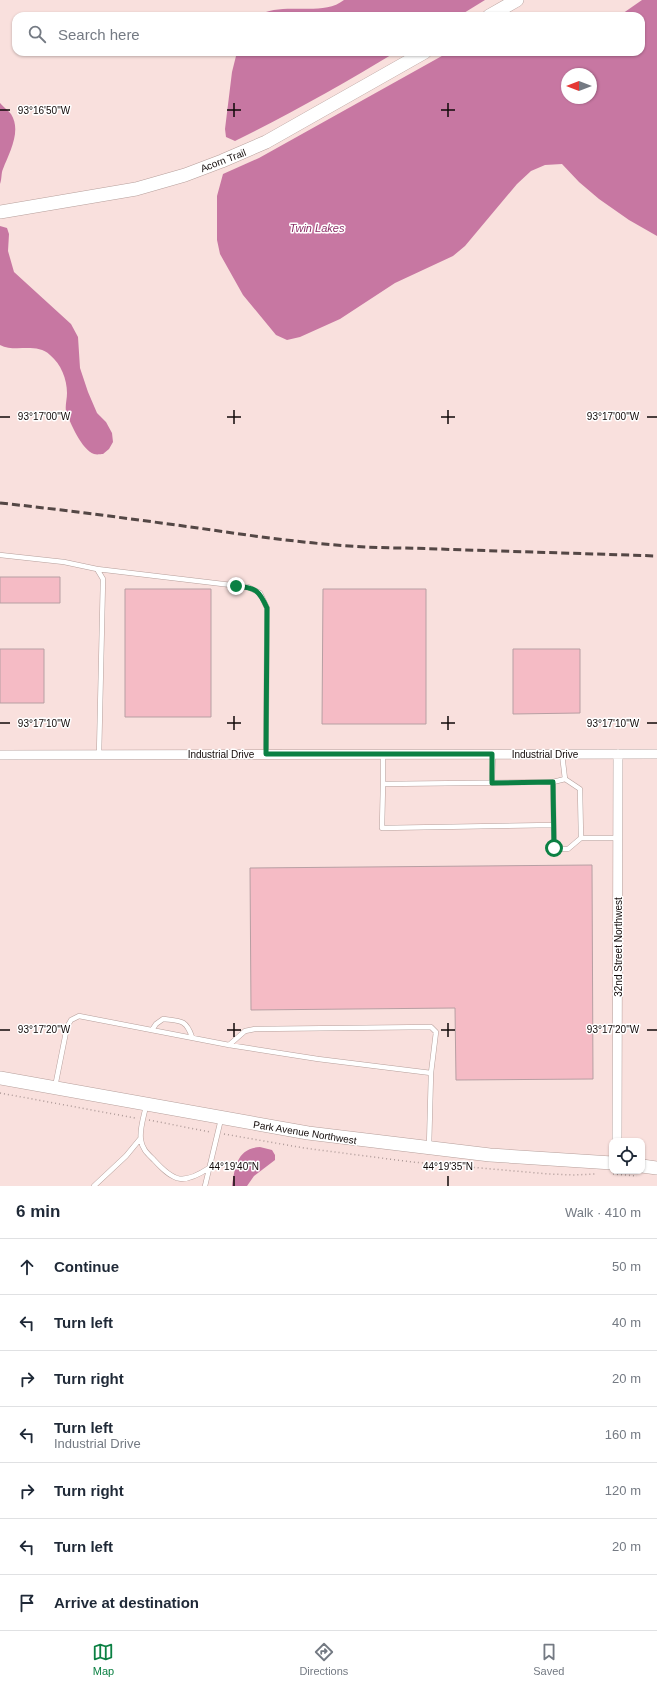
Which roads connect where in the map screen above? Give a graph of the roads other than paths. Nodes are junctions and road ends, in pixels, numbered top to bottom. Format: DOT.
graph roads {
  1 [pos="517,0"];
  2 [pos="495,12"];
  3 [pos="418,56"];
  4 [pos="0,212"];
  5 [pos="0,555"];
  6 [pos="97,569"];
  7 [pos="266,754"];
  8 [pos="383,754"];
  9 [pos="492,754"];
  10 [pos="562,754"];
  11 [pos="618,754"];
  12 [pos="657,754"];
  13 [pos="0,755"];
  14 [pos="99,755"];
  15 [pos="565,779"];
  16 [pos="553,782"];
  17 [pos="492,783"];
  18 [pos="383,784"];
  19 [pos="553,825"];
  20 [pos="581,838"];
  21 [pos="618,838"];
  22 [pos="152,1030"];
  23 [pos="192,1037"];
  24 [pos="229,1045"];
  25 [pos="431,1073"];
  26 [pos="0,1078"];
  27 [pos="55,1088"];
  28 [pos="147,1105"];
  29 [pos="221,1119"];
  30 [pos="617,1138"];
  31 [pos="140,1139"];
  32 [pos="429,1149"];
  33 [pos="209,1168"];
  34 [pos="609,1168"];
  35 [pos="657,1168"];
  36 [pos="645,1171"];
  37 [pos="94,1186"];
  38 [pos="205,1186"];
  1 -- 2 [label="street"];
  3 -- 4 [label="street, Acorn Trail"];
  5 -- 6 [label="lane"];
  6 -- 7 [label="lane"];
  6 -- 14 [label="lane"];
  7 -- 8 [label="street, Industrial Drive"];
  7 -- 14 [label="street, Industrial Drive"];
  8 -- 9 [label="street, Industrial Drive"];
  8 -- 18 [label="lane"];
  9 -- 10 [label="street, Industrial Drive"];
  9 -- 17 [label="lane"];
  10 -- 11 [label="street, Industrial Drive"];
  10 -- 15 [label="lane"];
  11 -- 12 [label="street, Industrial Drive"];
  11 -- 21 [label="street, 32nd Street Northwest"];
  13 -- 14 [label="street, Industrial Drive"];
  15 -- 16 [label="lane"];
  15 -- 20 [label="lane"];
  16 -- 17 [label="lane"];
  16 -- 19 [label="lane"];
  17 -- 18 [label="lane"];
  18 -- 19 [label="lane"];
  19 -- 20 [label="lane"];
  20 -- 21 [label="lane"];
  21 -- 30 [label="street, 32nd Street Northwest"];
  22 -- 23 [label="lane"];
  22 -- 23 [label="lane"];
  22 -- 27 [label="lane"];
  23 -- 24 [label="lane"];
  24 -- 25 [label="lane"];
  24 -- 25 [label="lane"];
  25 -- 32 [label="lane"];
  26 -- 27 [label="street, Park Avenue Northwest"];
  27 -- 28 [label="street, Park Avenue Northwest"];
  28 -- 29 [label="street, Park Avenue Northwest"];
  28 -- 31 [label="lane"];
  29 -- 32 [label="street, Park Avenue Northwest"];
  29 -- 33 [label="lane"];
  31 -- 33 [label="lane"];
  31 -- 37 [label="lane"];
  32 -- 34 [label="street, Park Avenue Northwest"];
  33 -- 38 [label="lane"];
  35 -- 36 [label="street"];
}
